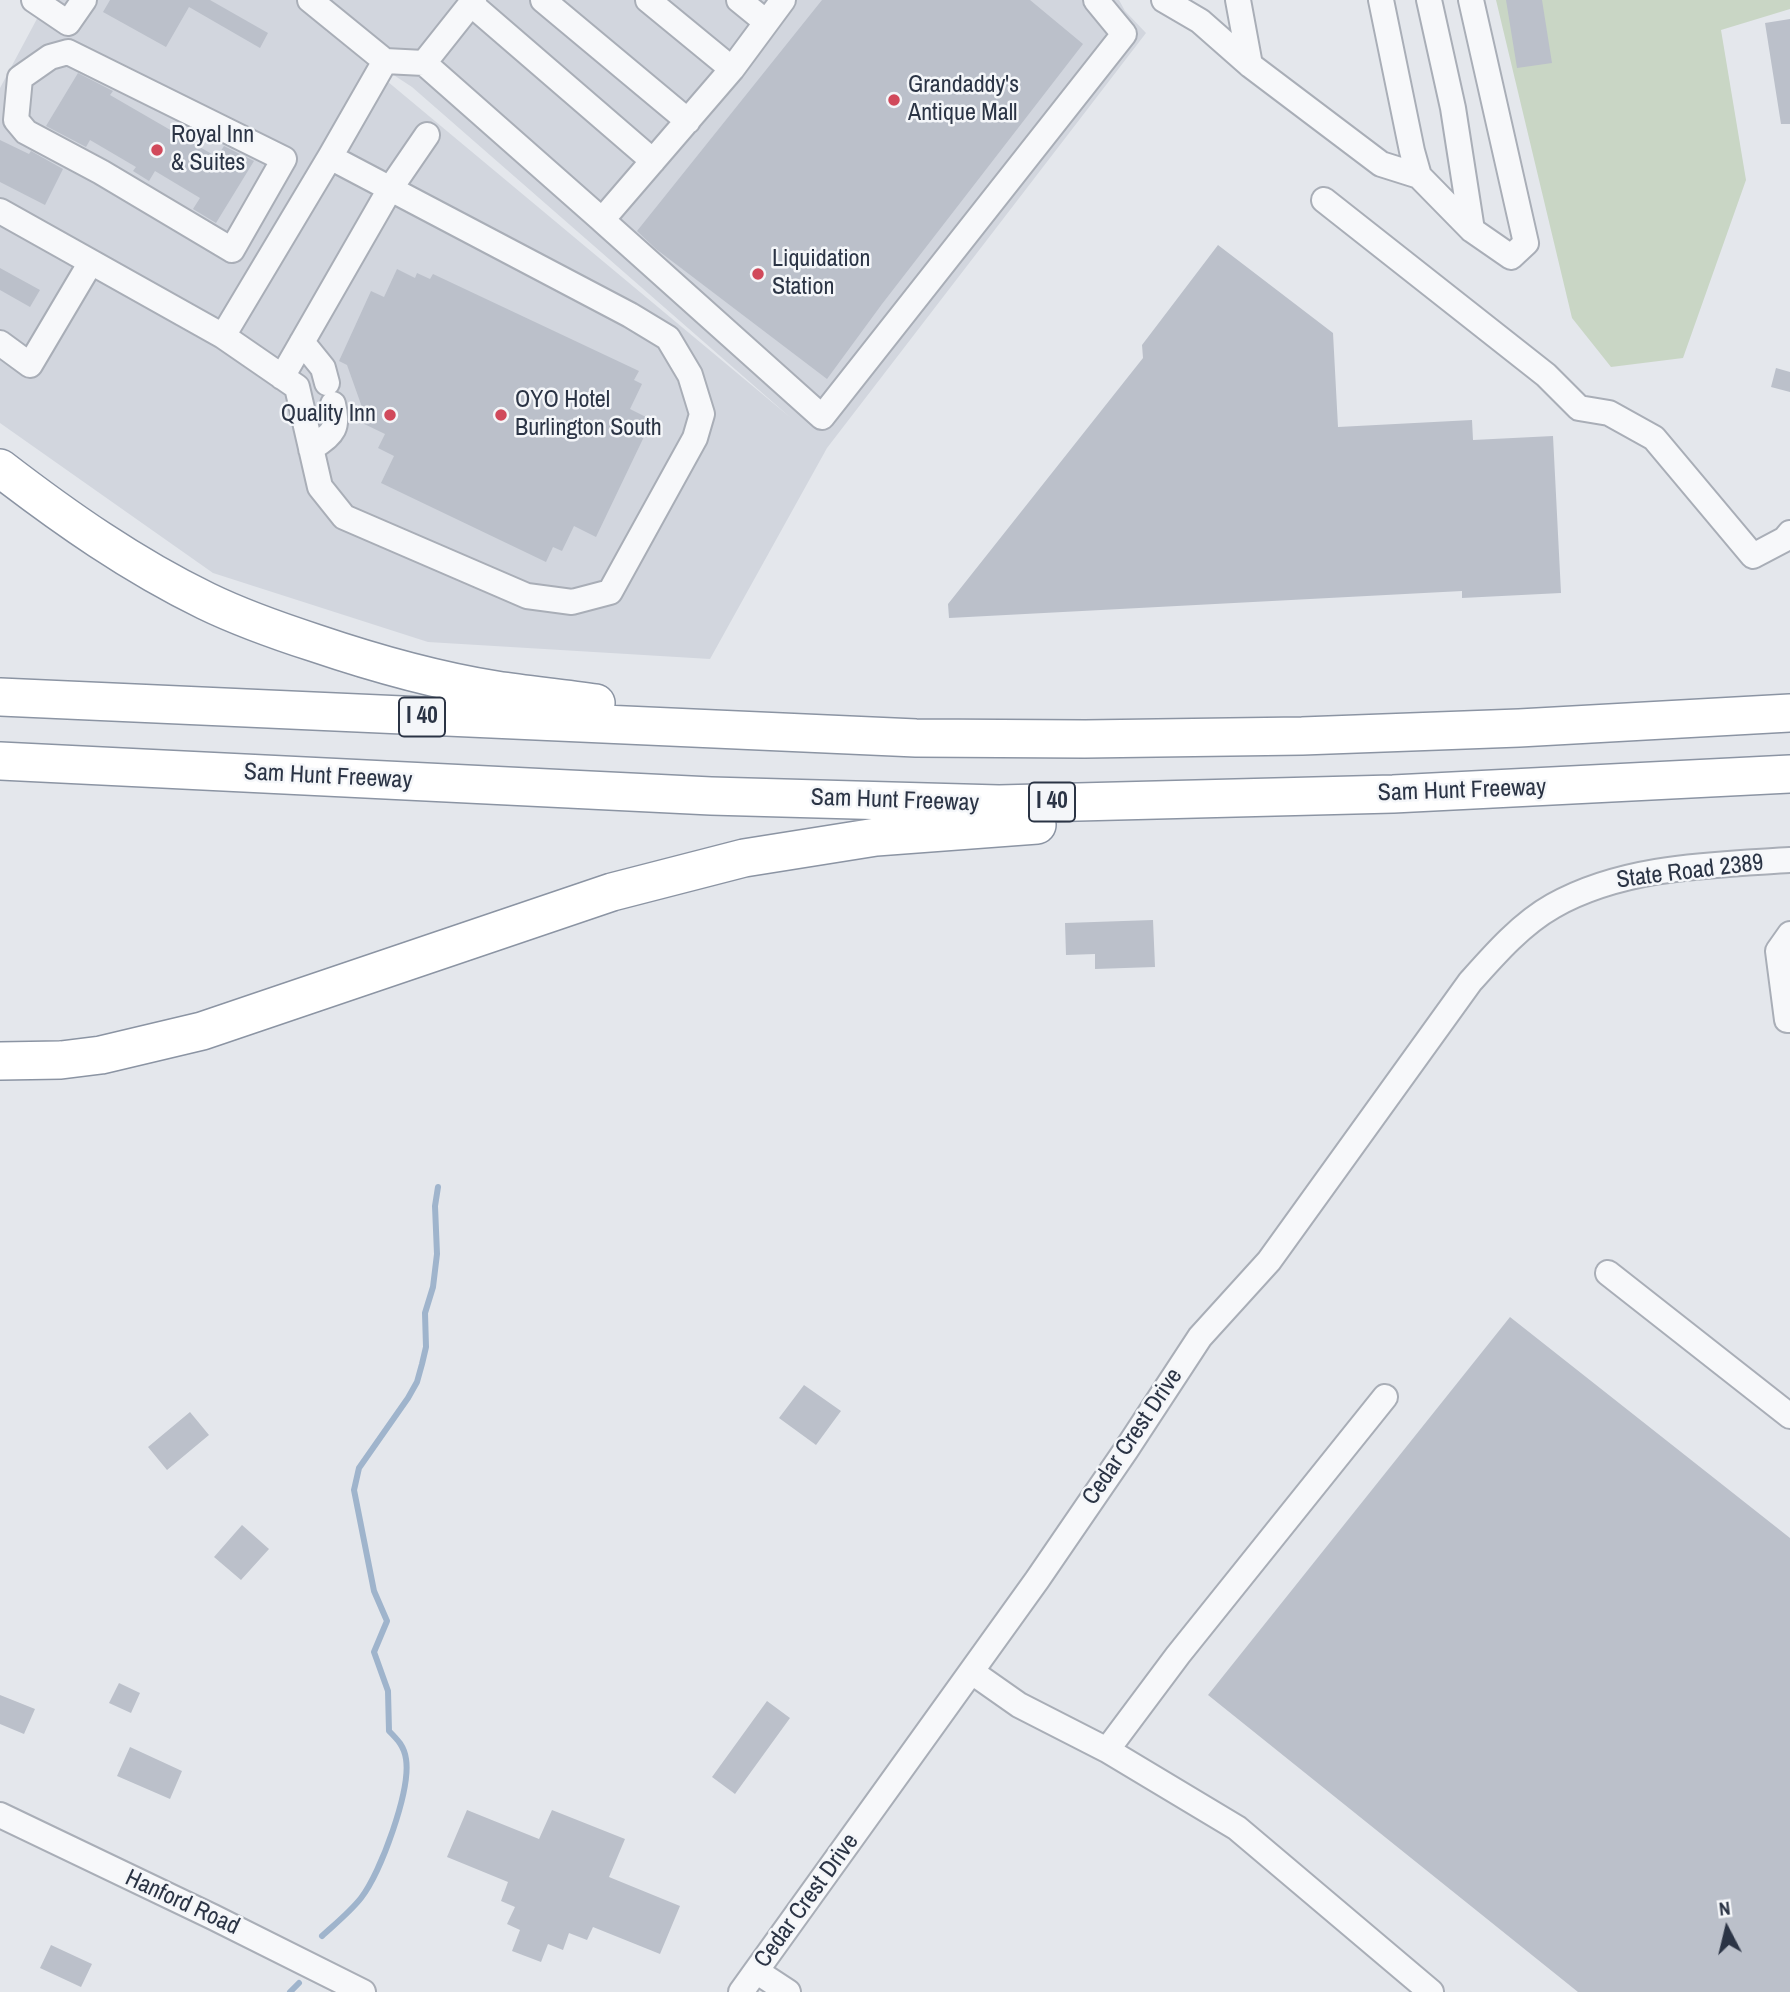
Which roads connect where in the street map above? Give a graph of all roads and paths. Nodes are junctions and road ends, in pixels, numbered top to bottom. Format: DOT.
graph roads {
  1 [pos="34,0"];
  2 [pos="84,0"];
  3 [pos="310,0"];
  4 [pos="543,0"];
  5 [pos="648,0"];
  6 [pos="738,0"];
  7 [pos="783,0"];
  8 [pos="1096,0"];
  9 [pos="1164,0"];
  10 [pos="1238,0"];
  11 [pos="1381,0"];
  12 [pos="1429,0"];
  13 [pos="1471,0"];
  14 [pos="473,2"];
  15 [pos="1198,10"];
  16 [pos="766,22"];
  17 [pos="385,61"];
  18 [pos="425,63"];
  19 [pos="1250,65"];
  20 [pos="732,69"];
  21 [pos="10,73"];
  22 [pos="688,121"];
  23 [pos="427,135"];
  24 [pos="330,157"];
  25 [pos="653,161"];
  26 [pos="1419,176"];
  27 [pos="390,189"];
  28 [pos="1324,200"];
  29 [pos="0,211"];
  30 [pos="602,220"];
  31 [pos="1472,230"];
  32 [pos="91,262"];
  33 [pos="223,336"];
  34 [pos="302,342"];
  35 [pos="0,343"];
  36 [pos="282,377"];
  37 [pos="311,449"];
  38 [pos="0,468"];
  39 [pos="1790,533"];
  40 [pos="0,697"];
  41 [pos="1790,713"];
  42 [pos="844,734"];
  43 [pos="0,761"];
  44 [pos="1790,774"];
  45 [pos="1393,794"];
  46 [pos="1790,860"];
  47 [pos="1552,906"];
  48 [pos="1790,934"];
  49 [pos="1790,1020"];
  50 [pos="0,1061"];
  51 [pos="1608,1273"];
  52 [pos="1385,1397"];
  53 [pos="1786,1406"];
  54 [pos="972,1672"];
  55 [pos="1107,1750"];
  56 [pos="0,1815"];
  57 [pos="756,1971"];
  58 [pos="363,1992"];
  59 [pos="741,1992"];
  60 [pos="788,1992"];
  61 [pos="1431,1992"];
  1 -- 2 [label="street"];
  3 -- 17 [label="street"];
  4 -- 22 [label="street"];
  5 -- 20 [label="street"];
  6 -- 16 [label="street"];
  7 -- 16 [label="street"];
  8 -- 30 [label="street"];
  9 -- 15 [label="street"];
  10 -- 19 [label="street"];
  11 -- 26 [label="street"];
  12 -- 31 [label="street"];
  13 -- 31 [label="street"];
  14 -- 18 [label="street"];
  14 -- 25 [label="street"];
  15 -- 19 [label="street"];
  16 -- 20 [label="street"];
  17 -- 18 [label="street"];
  17 -- 24 [label="street"];
  18 -- 30 [label="street"];
  19 -- 26 [label="street"];
  20 -- 22 [label="street"];
  21 -- 21 [label="street"];
  22 -- 25 [label="street"];
  23 -- 27 [label="street"];
  24 -- 27 [label="street"];
  24 -- 33 [label="street"];
  25 -- 30 [label="street"];
  26 -- 31 [label="street"];
  27 -- 34 [label="street"];
  27 -- 37 [label="street"];
  28 -- 39 [label="street"];
  29 -- 32 [label="street"];
  32 -- 33 [label="street"];
  32 -- 35 [label="street"];
  33 -- 36 [label="street"];
  34 -- 36 [label="street"];
  34 -- 37 [label="street"];
  36 -- 37 [label="street"];
  38 -- 42 [label="highway"];
  40 -- 42 [label="highway, I 40"];
  41 -- 42 [label="highway, I 40"];
  43 -- 45 [label="highway, Sam Hunt Freeway / I 40"];
  44 -- 45 [label="highway, Sam Hunt Freeway / I 40"];
  45 -- 50 [label="highway"];
  46 -- 47 [label="street, State Road 2389"];
  47 -- 54 [label="street, Cedar Crest Drive"];
  48 -- 49 [label="street"];
  51 -- 53 [label="street"];
  52 -- 55 [label="street"];
  54 -- 55 [label="street"];
  54 -- 57 [label="street, Cedar Crest Drive"];
  55 -- 61 [label="street"];
  56 -- 58 [label="street, Hanford Road"];
  57 -- 59 [label="street, Cedar Crest Drive"];
  57 -- 60 [label="street"];
}
